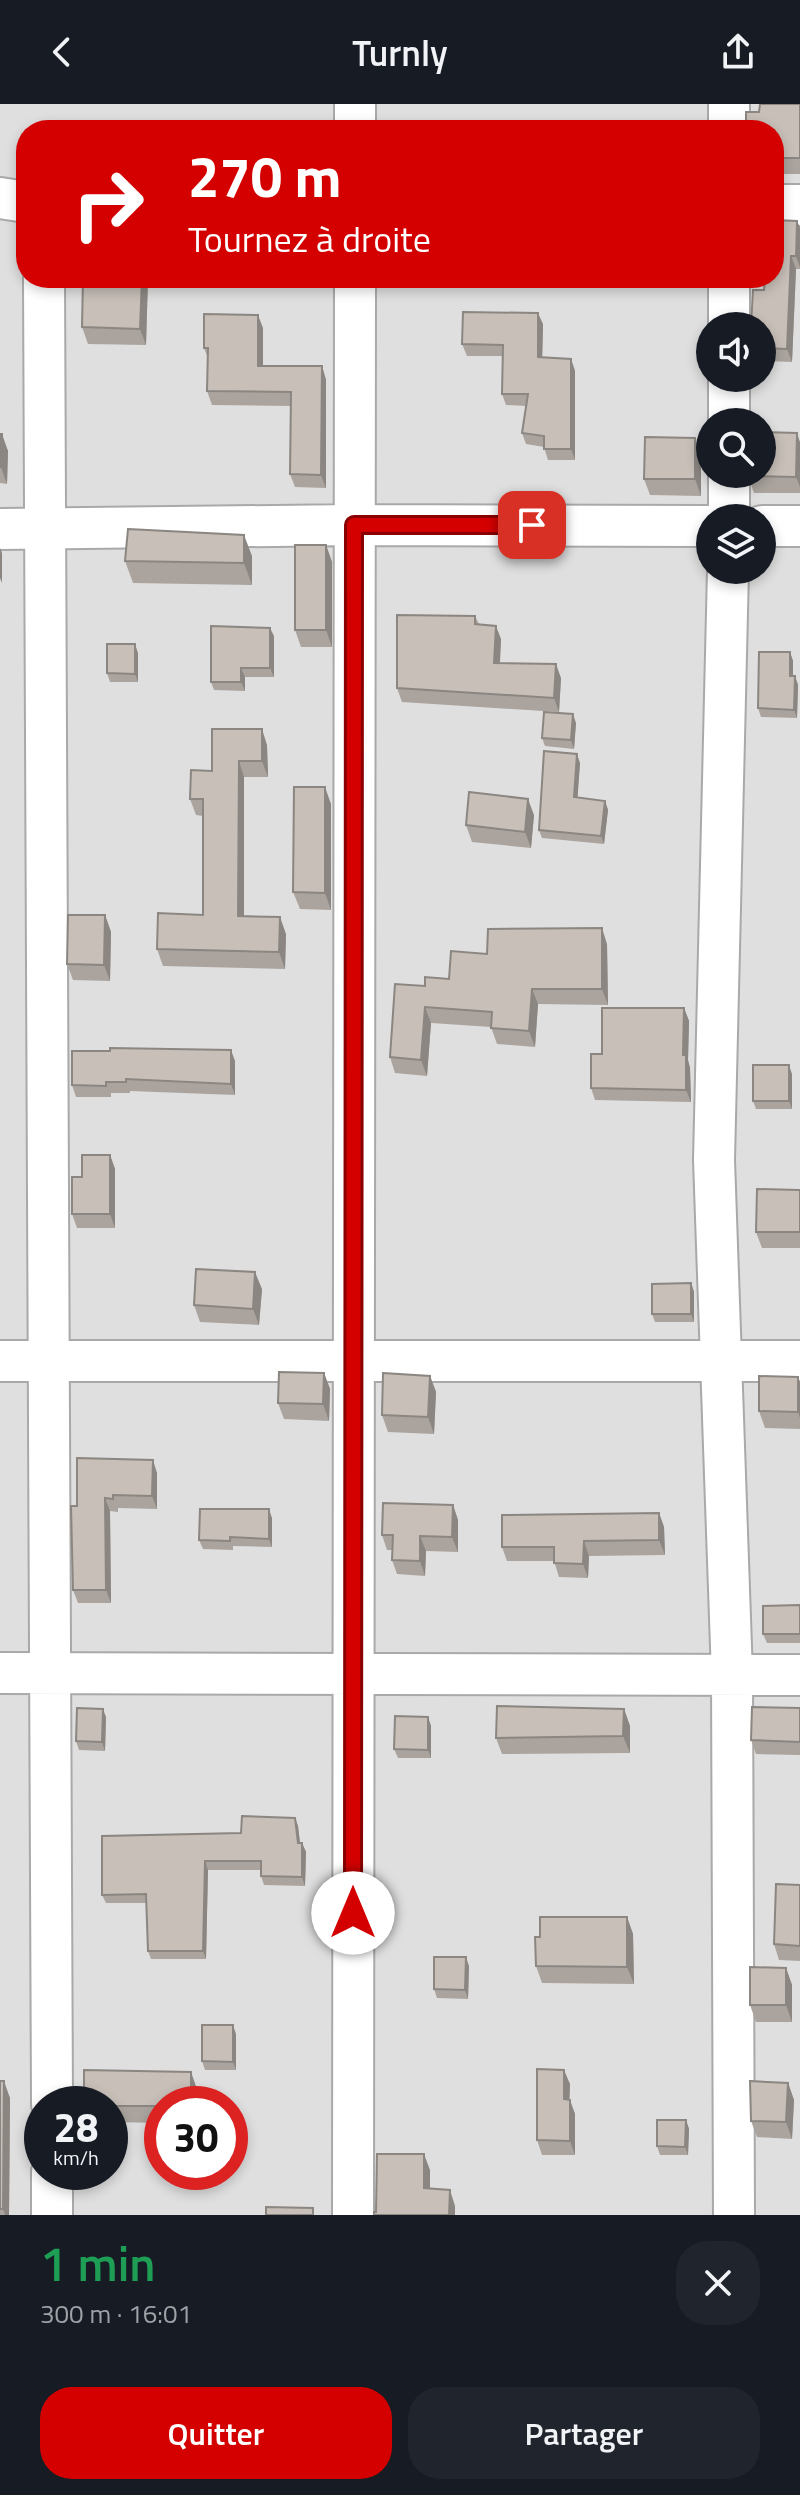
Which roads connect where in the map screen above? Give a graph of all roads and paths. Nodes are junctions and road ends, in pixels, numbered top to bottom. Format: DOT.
graph roads {
  1 [pos="44,288"];
  2 [pos="355,288"];
  3 [pos="729,288"];
  4 [pos="729,312"];
  5 [pos="354,525"];
  6 [pos="696,526"];
  7 [pos="776,526"];
  8 [pos="800,526"];
  9 [pos="45,528"];
  10 [pos="0,529"];
  11 [pos="728,584"];
  12 [pos="49,1360"];
  13 [pos="354,1360"];
  14 [pos="0,1361"];
  15 [pos="720,1361"];
  16 [pos="800,1361"];
  17 [pos="50,1672"];
  18 [pos="354,1672"];
  19 [pos="0,1673"];
  20 [pos="732,1675"];
  21 [pos="800,1675"];
  22 [pos="52,2086"];
  23 [pos="52,2190"];
  24 [pos="52,2215"];
  25 [pos="353,2215"];
  26 [pos="734,2215"];
  1 -- 9 [label="street"];
  2 -- 5 [label="street"];
  3 -- 4 [label="street"];
  5 -- 6 [label="street"];
  5 -- 9 [label="street"];
  5 -- 13 [label="street"];
  7 -- 8 [label="street"];
  9 -- 10 [label="street"];
  9 -- 12 [label="street"];
  11 -- 15 [label="street"];
  12 -- 13 [label="street"];
  12 -- 14 [label="street"];
  12 -- 17 [label="street"];
  13 -- 15 [label="street"];
  13 -- 18 [label="street"];
  15 -- 16 [label="street"];
  15 -- 20 [label="street"];
  17 -- 18 [label="street"];
  17 -- 19 [label="street"];
  17 -- 22 [label="street"];
  18 -- 20 [label="street"];
  18 -- 25 [label="street"];
  20 -- 21 [label="street"];
  20 -- 26 [label="street"];
  23 -- 24 [label="street"];
}
